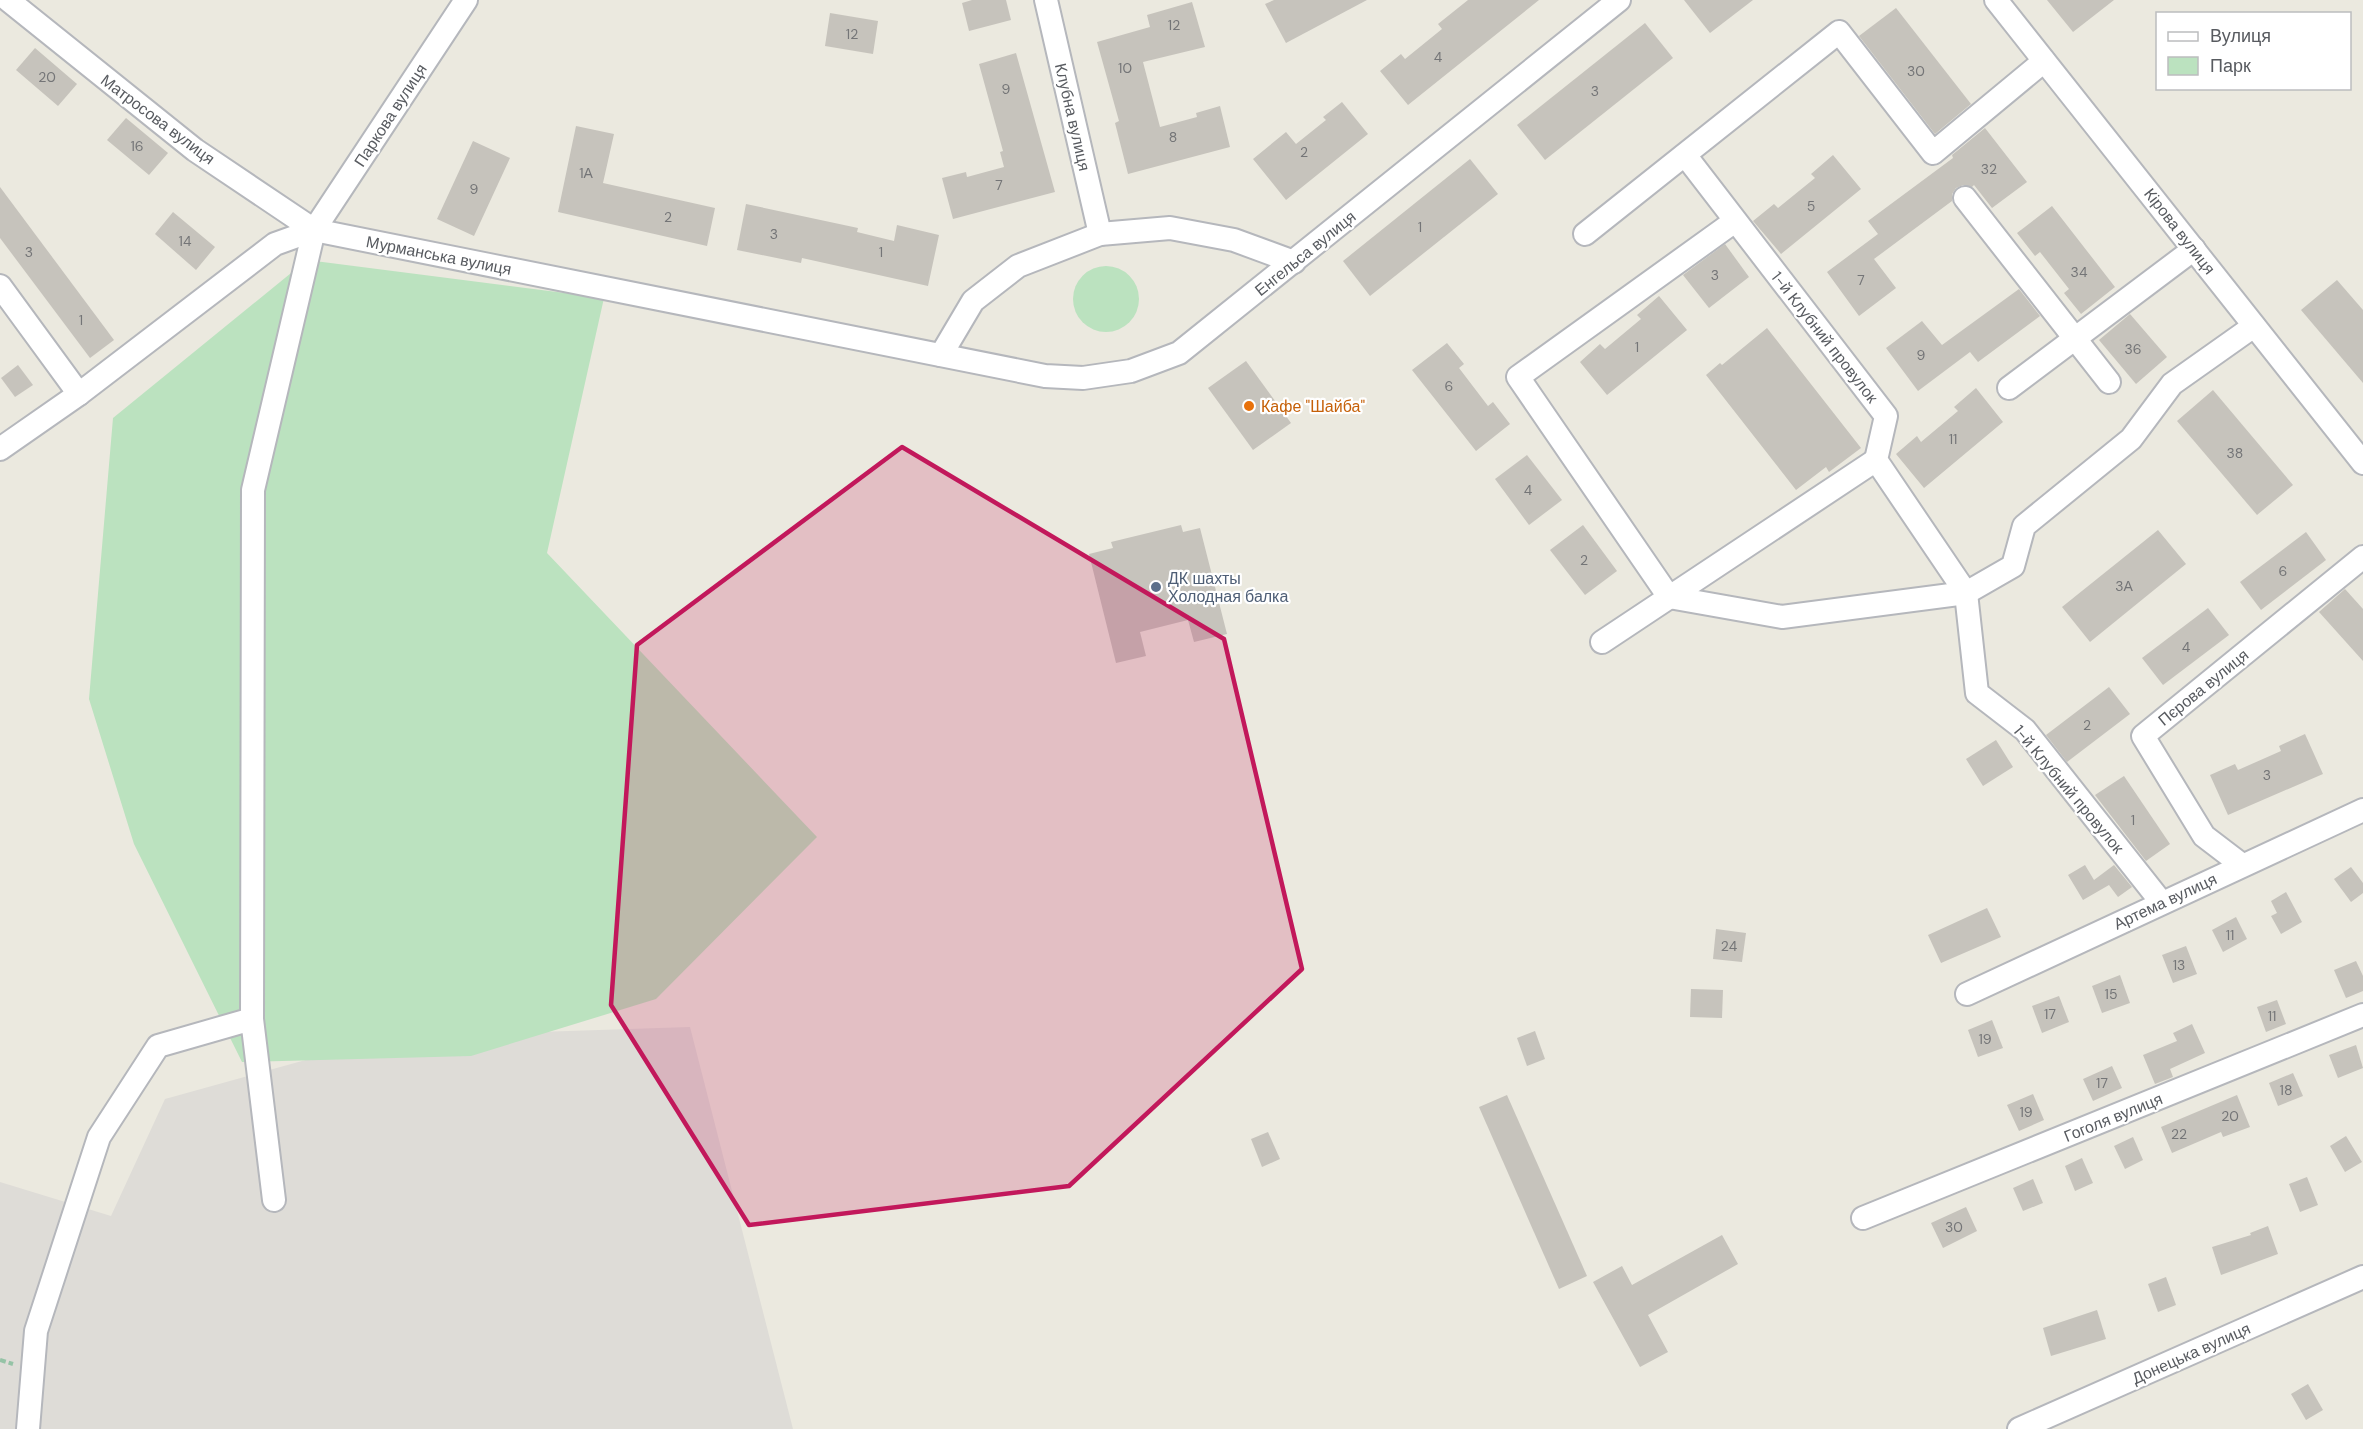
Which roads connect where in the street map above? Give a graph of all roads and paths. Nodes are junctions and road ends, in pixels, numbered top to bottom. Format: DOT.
graph roads {
  1 [pos="8,0"];
  2 [pos="466,0"];
  3 [pos="1046,0"];
  4 [pos="1619,0"];
  5 [pos="1996,0"];
  6 [pos="2044,61"];
  7 [pos="1685,155"];
  8 [pos="1965,198"];
  9 [pos="1735,221"];
  10 [pos="314,230"];
  11 [pos="1100,234"];
  12 [pos="1585,234"];
  13 [pos="2194,249"];
  14 [pos="1294,262"];
  15 [pos="0,286"];
  16 [pos="2254,326"];
  17 [pos="2075,338"];
  18 [pos="941,355"];
  19 [pos="2109,382"];
  20 [pos="2009,388"];
  21 [pos="79,394"];
  22 [pos="0,449"];
  23 [pos="1876,460"];
  24 [pos="2363,463"];
  25 [pos="2363,557"];
  26 [pos="1966,593"];
  27 [pos="1669,597"];
  28 [pos="1602,642"];
  29 [pos="2363,810"];
  30 [pos="2242,865"];
  31 [pos="2162,903"];
  32 [pos="1967,994"];
  33 [pos="2363,1015"];
  34 [pos="252,1019"];
  35 [pos="274,1200"];
  36 [pos="1863,1218"];
  37 [pos="2363,1277"];
  38 [pos="0,1360"];
  39 [pos="13,1364"];
  40 [pos="28,1429"];
  41 [pos="2019,1429"];
  1 -- 10 [label="street, Матросова вулиця"];
  2 -- 10 [label="street, Паркова вулиця"];
  3 -- 11 [label="street, Клубна вулиця"];
  4 -- 14 [label="street, Енгельса вулиця"];
  5 -- 6 [label="street, Кірова вулиця"];
  6 -- 7 [label="street"];
  6 -- 13 [label="street, Кірова вулиця"];
  7 -- 9 [label="street"];
  7 -- 12 [label="street"];
  8 -- 17 [label="street"];
  9 -- 23 [label="street, 1-й Клубний провулок"];
  9 -- 27 [label="street"];
  10 -- 18 [label="street, Мурманська вулиця"];
  10 -- 21 [label="street"];
  10 -- 34 [label="street"];
  11 -- 14 [label="street"];
  11 -- 18 [label="street"];
  13 -- 16 [label="street, Кірова вулиця"];
  13 -- 17 [label="street"];
  14 -- 18 [label="street, Енгельса вулиця"];
  15 -- 21 [label="street"];
  16 -- 24 [label="street, Кірова вулиця"];
  16 -- 26 [label="street"];
  17 -- 19 [label="street"];
  17 -- 20 [label="street"];
  21 -- 22 [label="street"];
  23 -- 26 [label="street, 1-й Клубний провулок"];
  23 -- 27 [label="street"];
  25 -- 30 [label="street, Пєрова вулиця"];
  26 -- 27 [label="street"];
  26 -- 31 [label="street, 1-й Клубний провулок"];
  27 -- 28 [label="street"];
  29 -- 30 [label="street, Артема вулиця"];
  30 -- 31 [label="street, Артема вулиця"];
  31 -- 32 [label="street, Артема вулиця"];
  33 -- 36 [label="street, Гоголя вулиця"];
  34 -- 35 [label="street"];
  34 -- 40 [label="street"];
  37 -- 41 [label="street, Донецька вулиця"];
  38 -- 39 [label="path"];
}
